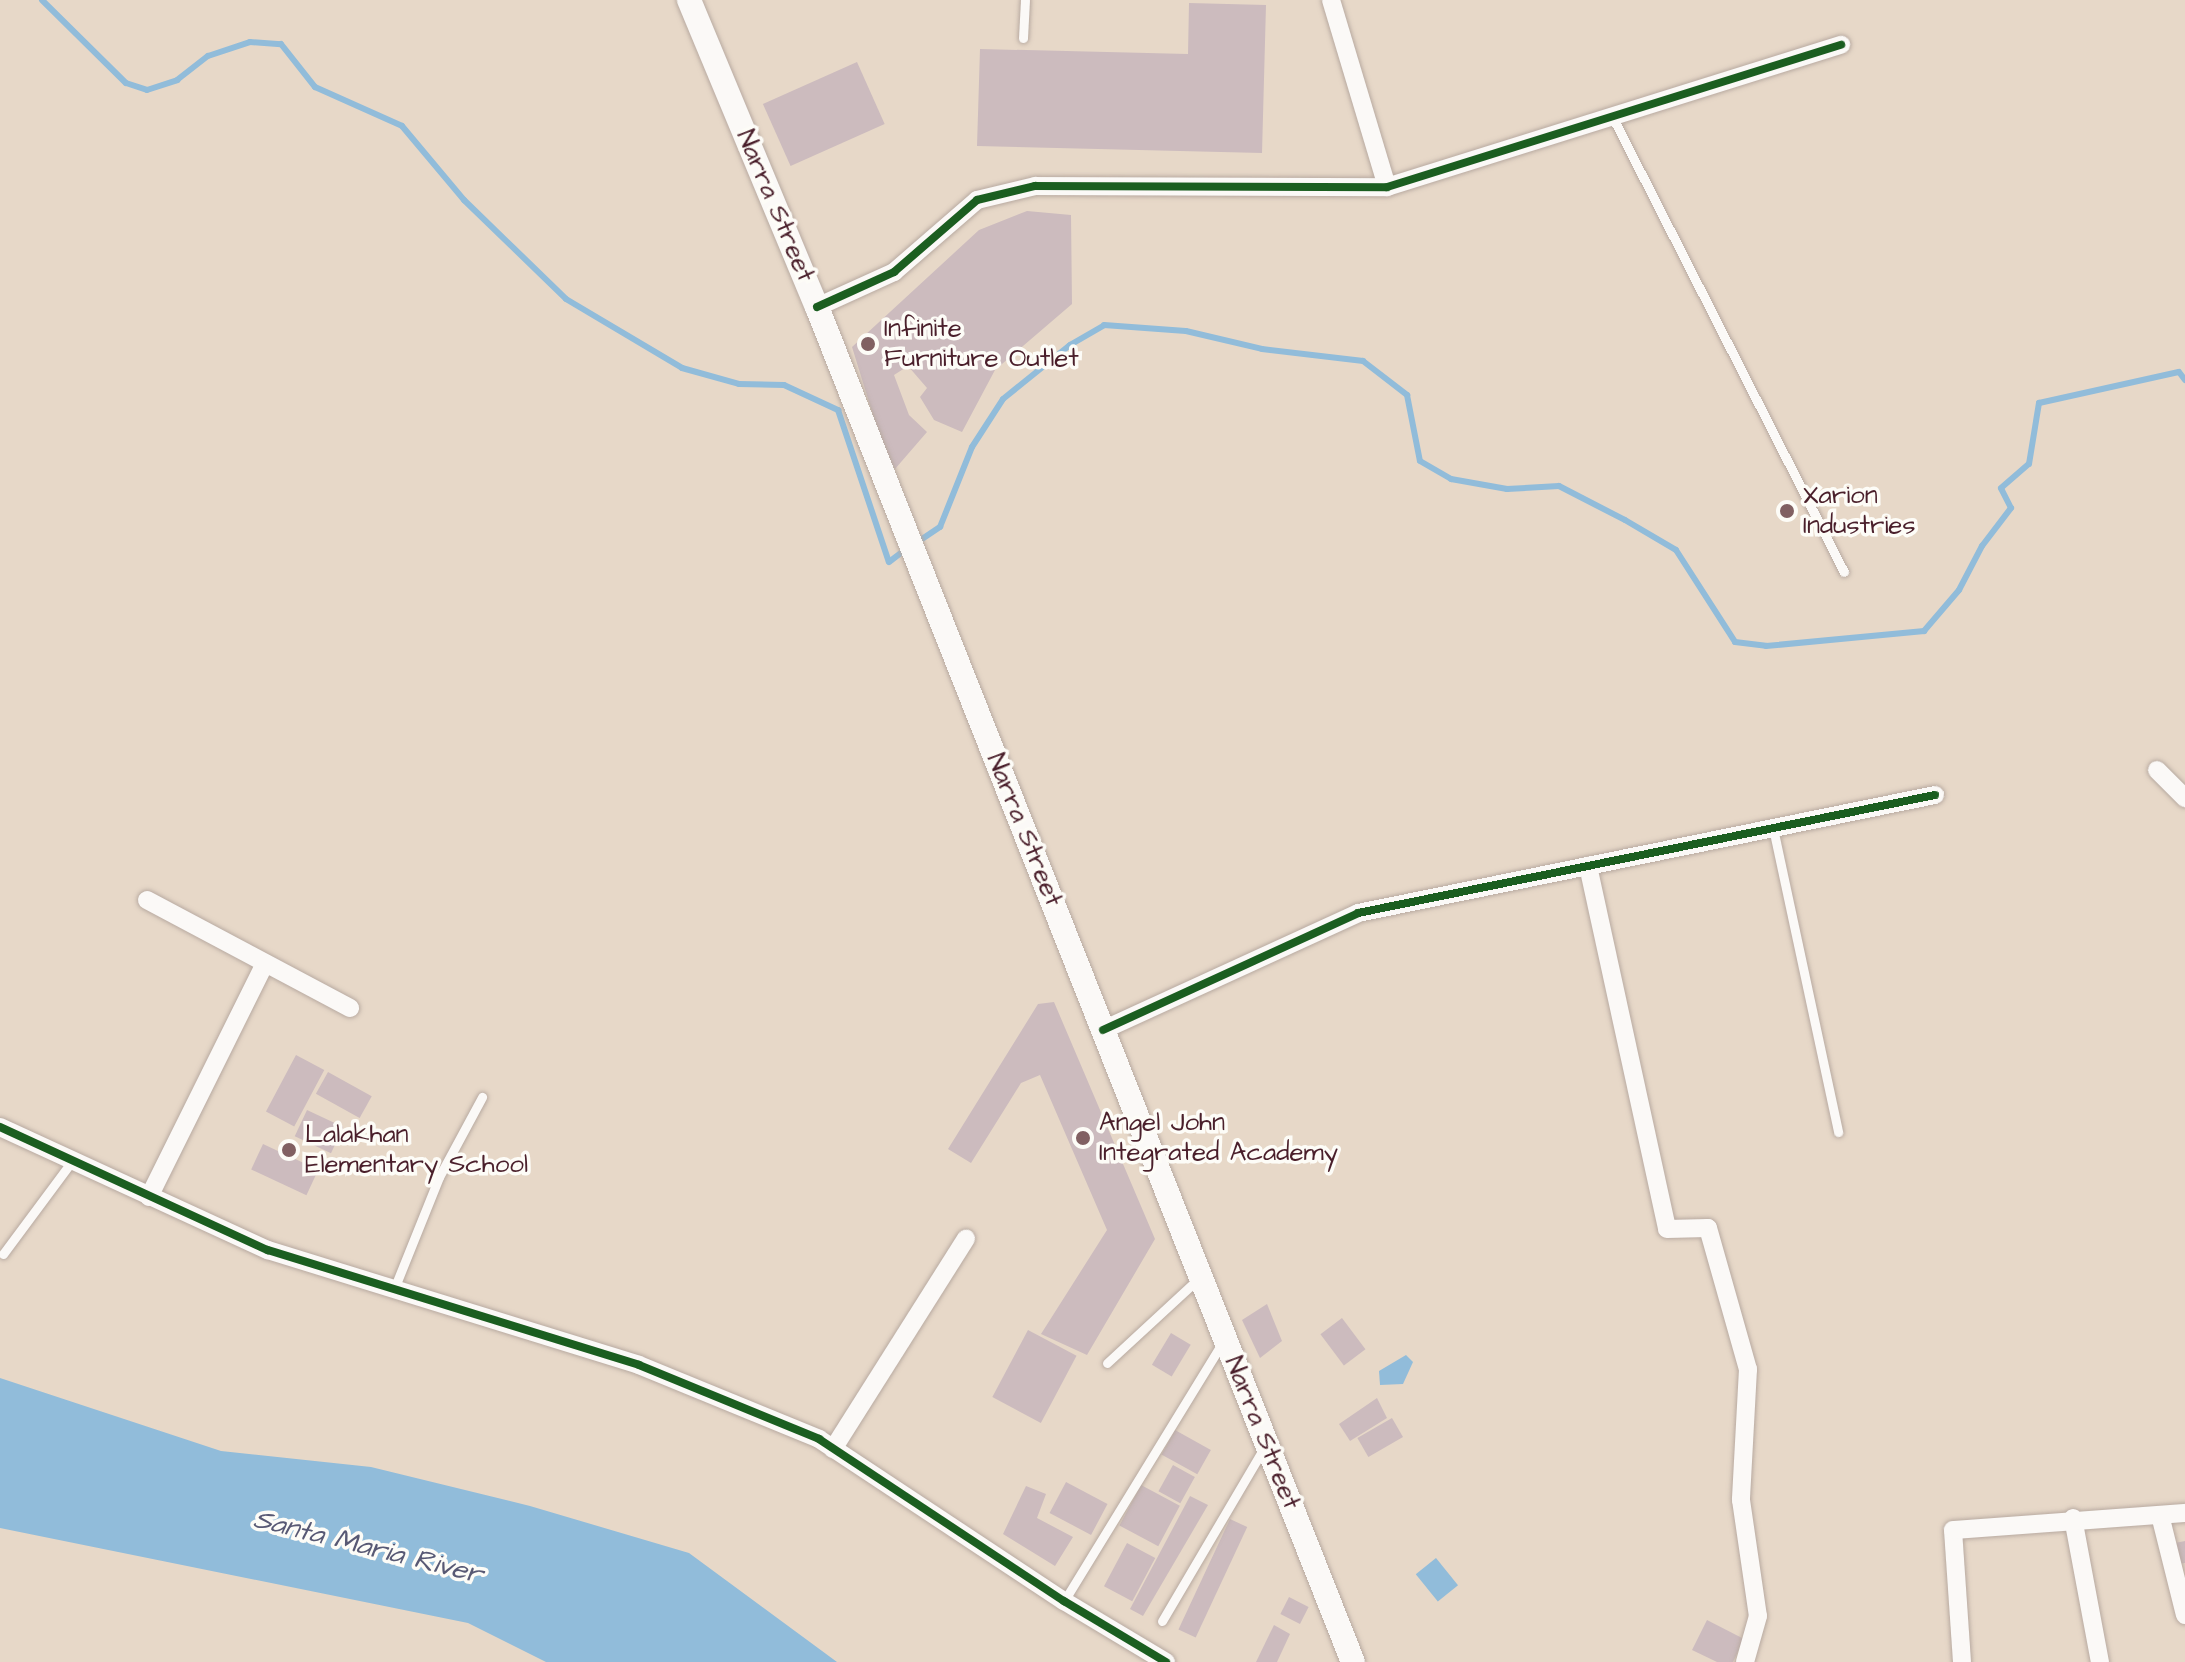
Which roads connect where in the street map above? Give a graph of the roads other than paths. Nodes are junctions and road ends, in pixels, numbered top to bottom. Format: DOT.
graph roads {
  1 [pos="689,0"];
  2 [pos="1025,0"];
  3 [pos="1331,0"];
  4 [pos="1023,38"];
  5 [pos="1841,45"];
  6 [pos="1614,120"];
  7 [pos="1387,187"];
  8 [pos="817,307"];
  9 [pos="1844,572"];
  10 [pos="2157,770"];
  11 [pos="1935,795"];
  12 [pos="2185,798"];
  13 [pos="1773,828"];
  14 [pos="1588,866"];
  15 [pos="147,900"];
  16 [pos="265,963"];
  17 [pos="350,1008"];
  18 [pos="1103,1030"];
  19 [pos="482,1097"];
  20 [pos="0,1127"];
  21 [pos="1838,1132"];
  22 [pos="72,1161"];
  23 [pos="149,1197"];
  24 [pos="966,1239"];
  25 [pos="3,1254"];
  26 [pos="1200,1276"];
  27 [pos="394,1289"];
  28 [pos="1225,1339"];
  29 [pos="1107,1363"];
  30 [pos="1266,1444"];
  31 [pos="833,1449"];
  32 [pos="2185,1513"];
  33 [pos="2160,1515"];
  34 [pos="2073,1518"];
  35 [pos="1064,1601"];
  36 [pos="2185,1615"];
  37 [pos="1162,1621"];
  38 [pos="1166,1662"];
  39 [pos="1353,1662"];
  40 [pos="1745,1662"];
  41 [pos="1962,1662"];
  42 [pos="2100,1662"];
  1 -- 8 [label="main road, Narra Street"];
  2 -- 4 [label="lane"];
  3 -- 7 [label="street"];
  5 -- 6 [label="street"];
  6 -- 7 [label="street"];
  6 -- 9 [label="lane"];
  7 -- 8 [label="street"];
  8 -- 18 [label="main road, Narra Street"];
  10 -- 12 [label="street"];
  11 -- 13 [label="street"];
  13 -- 14 [label="street"];
  13 -- 21 [label="lane"];
  14 -- 18 [label="street"];
  14 -- 40 [label="street"];
  15 -- 16 [label="street"];
  16 -- 17 [label="street"];
  16 -- 23 [label="street"];
  18 -- 26 [label="main road, Narra Street"];
  19 -- 27 [label="lane"];
  20 -- 22 [label="street"];
  22 -- 23 [label="street"];
  22 -- 25 [label="lane"];
  23 -- 27 [label="street"];
  24 -- 31 [label="street"];
  26 -- 28 [label="main road, Narra Street"];
  26 -- 29 [label="lane"];
  27 -- 31 [label="street"];
  28 -- 30 [label="main road, Narra Street"];
  28 -- 35 [label="lane"];
  30 -- 37 [label="lane"];
  30 -- 39 [label="main road, Narra Street"];
  31 -- 35 [label="street"];
  32 -- 33 [label="street"];
  33 -- 34 [label="street"];
  33 -- 36 [label="street"];
  34 -- 41 [label="street"];
  34 -- 42 [label="street"];
  35 -- 38 [label="street"];
}
